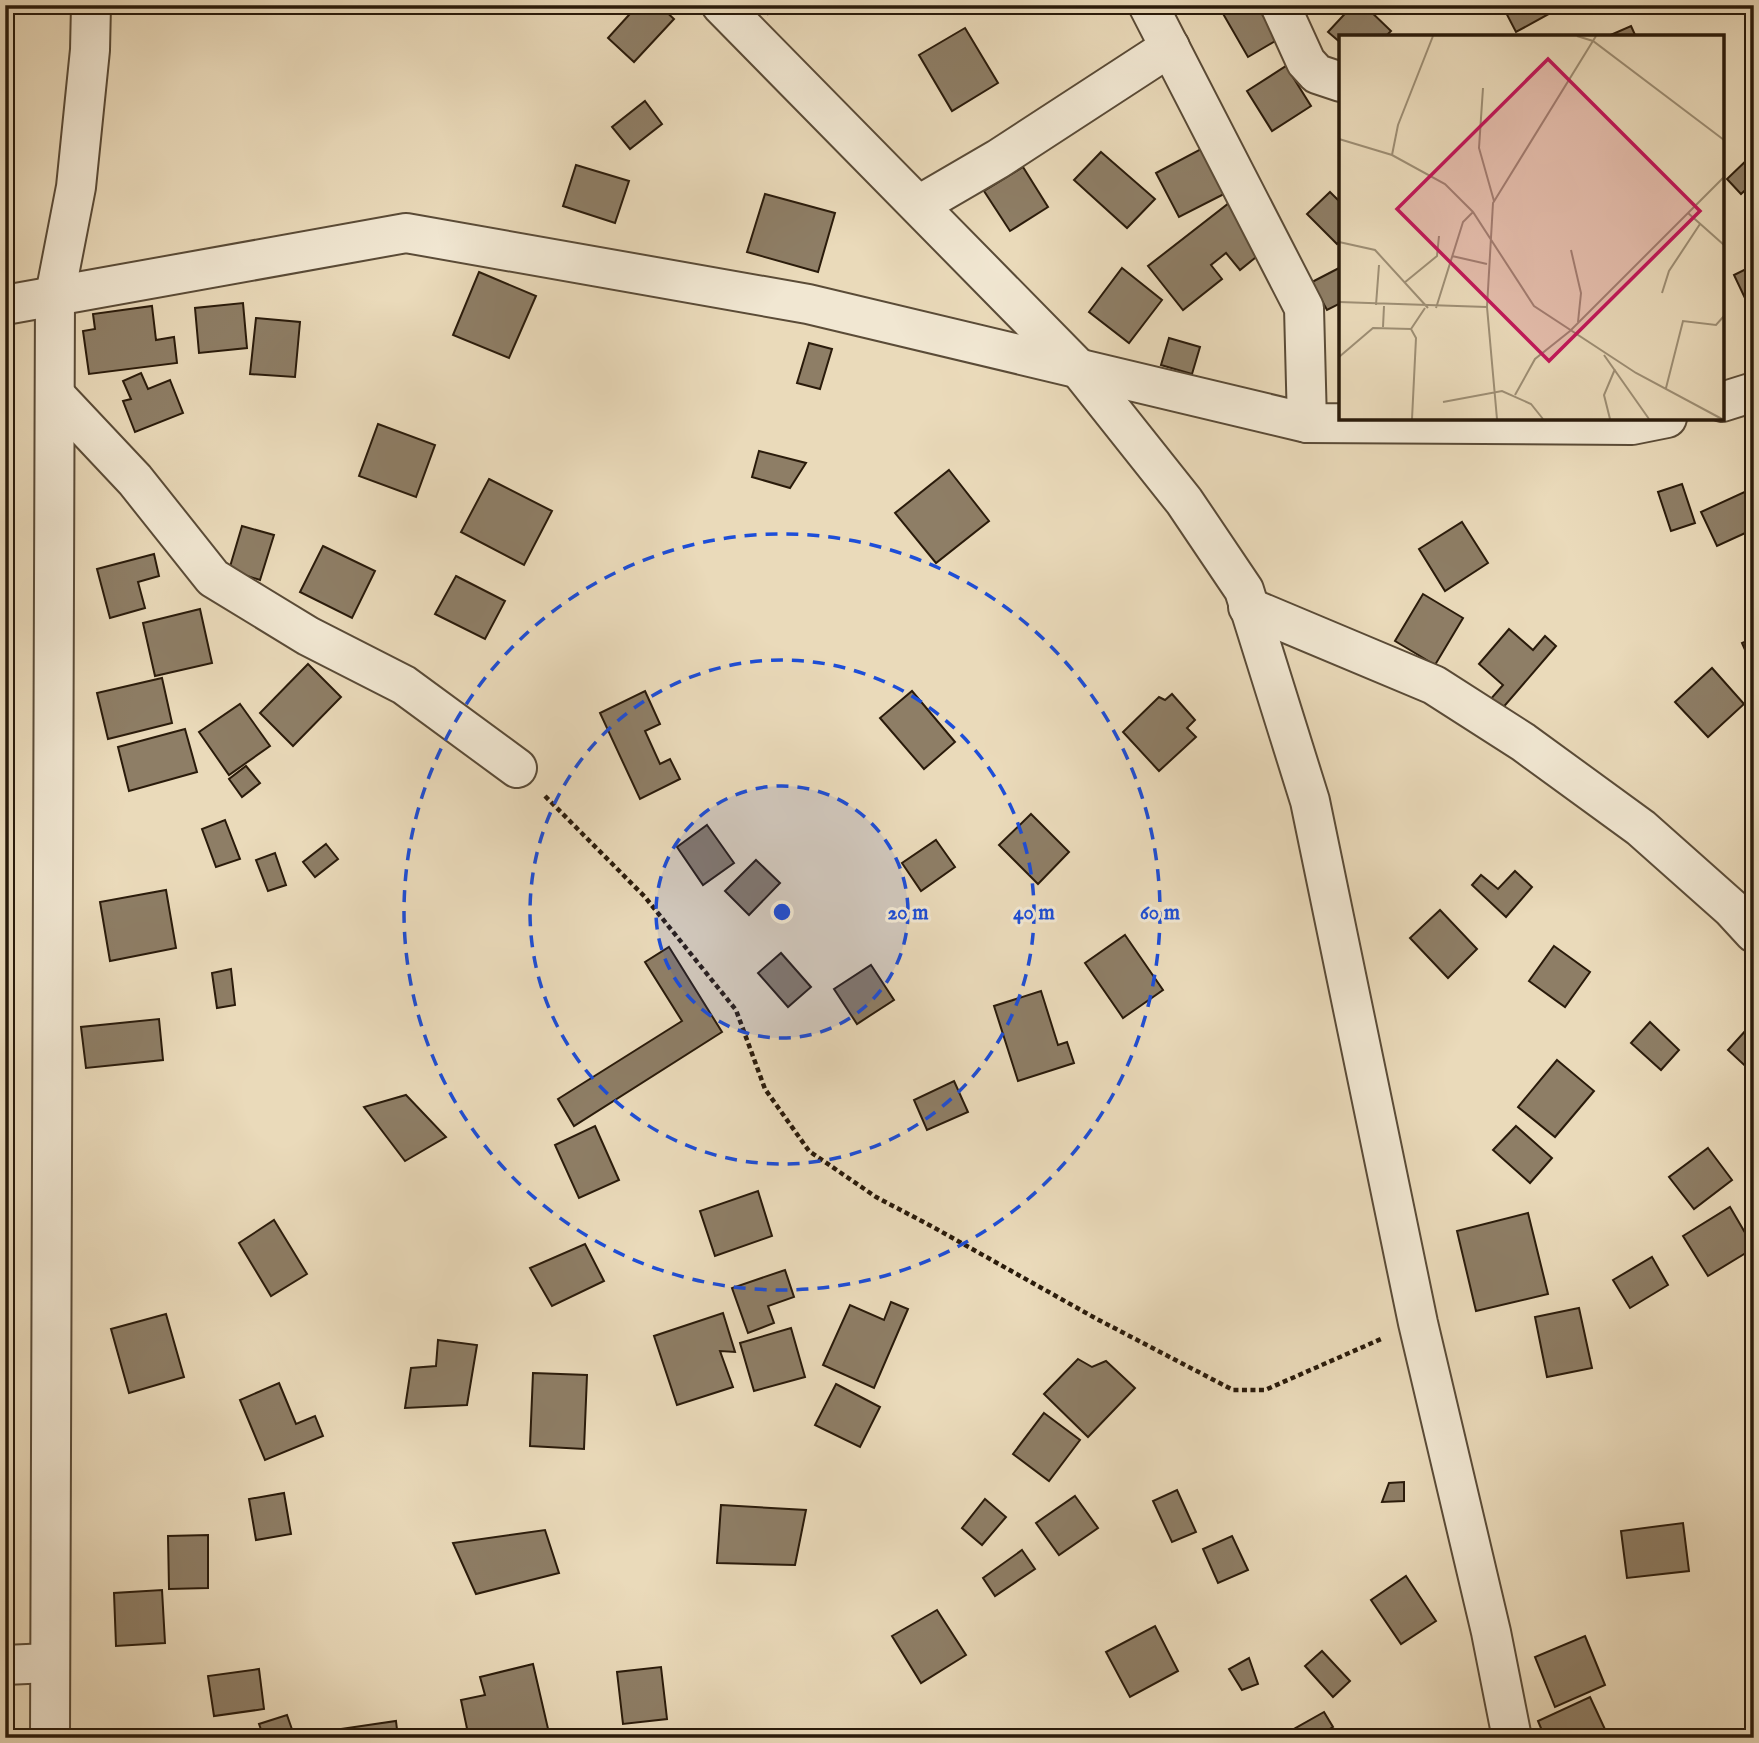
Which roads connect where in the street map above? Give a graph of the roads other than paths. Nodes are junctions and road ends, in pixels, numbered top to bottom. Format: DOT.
graph roads {
  1 [pos="92,5"];
  2 [pos="721,5"];
  3 [pos="1148,5"];
  4 [pos="1280,5"];
  5 [pos="1170,47"];
  6 [pos="1339,81"];
  7 [pos="919,205"];
  8 [pos="55,295"];
  9 [pos="5,305"];
  10 [pos="1079,369"];
  11 [pos="1754,392"];
  12 [pos="55,395"];
  13 [pos="1724,401"];
  14 [pos="1657,420"];
  15 [pos="1307,423"];
  16 [pos="1248,607"];
  17 [pos="517,768"];
  18 [pos="1754,933"];
  19 [pos="49,1663"];
  20 [pos="5,1665"];
  21 [pos="50,1738"];
  22 [pos="1512,1738"];
  1 -- 8 [label="street"];
  2 -- 7 [label="street"];
  3 -- 5 [label="street"];
  4 -- 6 [label="street"];
  5 -- 7 [label="street"];
  5 -- 15 [label="street"];
  7 -- 10 [label="street"];
  8 -- 9 [label="street"];
  8 -- 10 [label="street"];
  8 -- 12 [label="street"];
  10 -- 15 [label="street"];
  10 -- 16 [label="street"];
  11 -- 13 [label="street"];
  12 -- 17 [label="street"];
  12 -- 19 [label="street"];
  14 -- 15 [label="street"];
  16 -- 18 [label="street"];
  16 -- 22 [label="street"];
  19 -- 20 [label="street"];
  19 -- 21 [label="street"];
}
